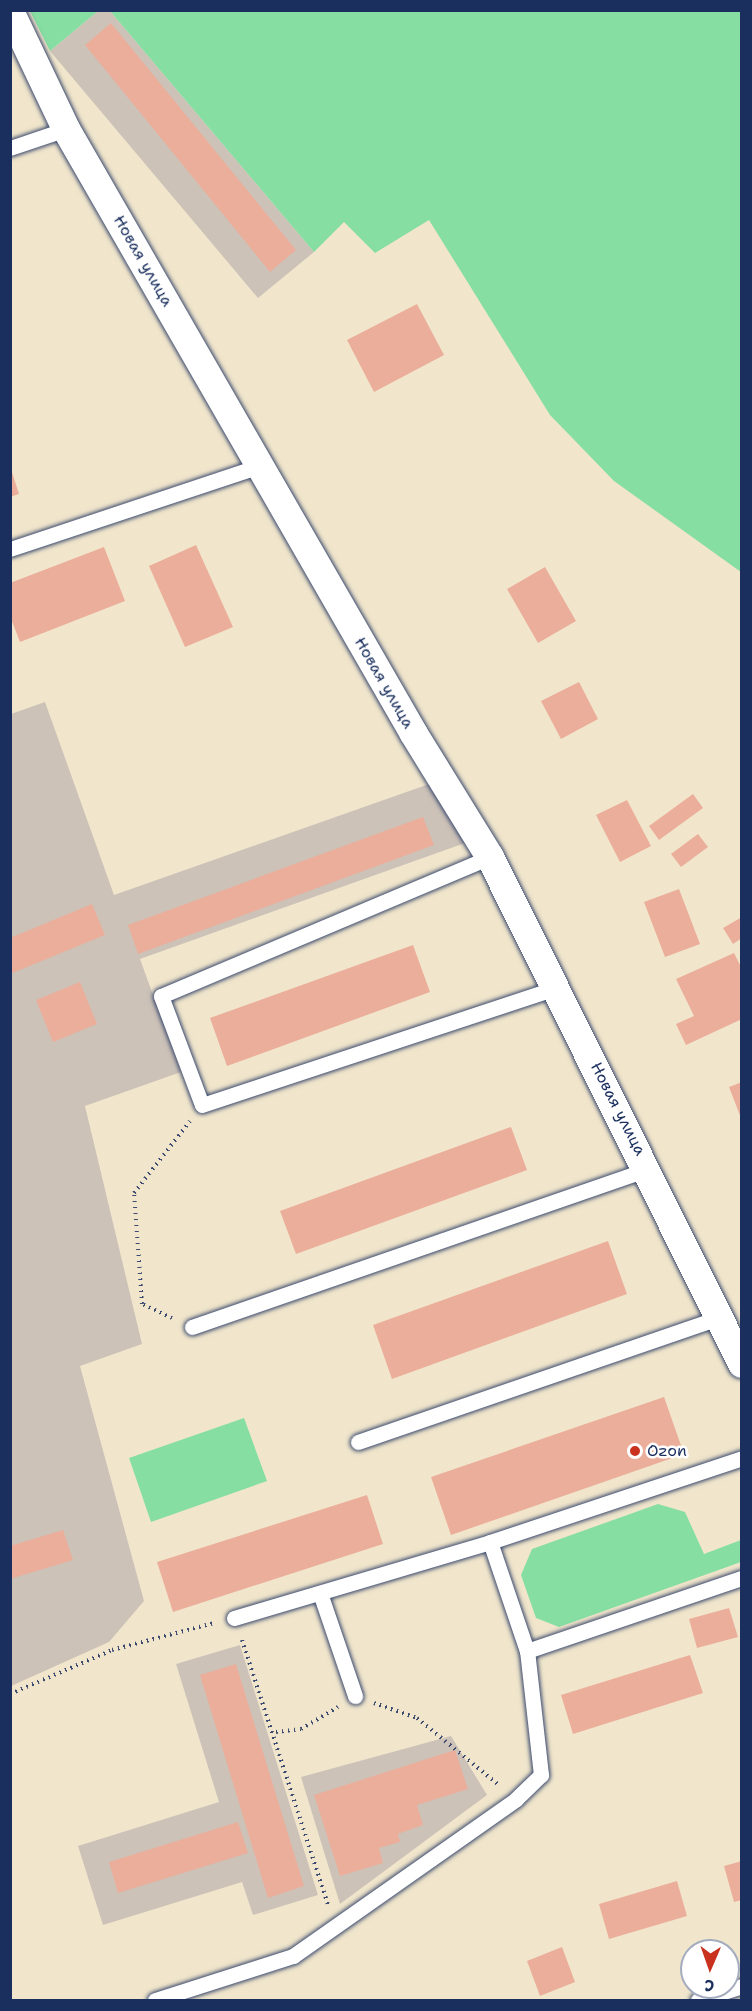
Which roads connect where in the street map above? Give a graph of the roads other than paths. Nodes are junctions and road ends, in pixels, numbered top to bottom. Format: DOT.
graph roads {
  1 [pos="10,11"];
  2 [pos="66,129"];
  3 [pos="10,148"];
  4 [pos="263,465"];
  5 [pos="10,549"];
  6 [pos="490,857"];
  7 [pos="556,988"];
  8 [pos="648,1169"];
  9 [pos="720,1317"];
  10 [pos="192,1327"];
  11 [pos="741,1364"];
  12 [pos="358,1442"];
  13 [pos="741,1458"];
  14 [pos="490,1542"];
  15 [pos="741,1578"];
  16 [pos="320,1593"];
  17 [pos="234,1618"];
  18 [pos="527,1652"];
  19 [pos="355,1696"];
  20 [pos="741,1986"];
  21 [pos="155,2001"];
  22 [pos="698,2001"];
  1 -- 2 [label="street, Новая улица"];
  2 -- 3 [label="lane"];
  2 -- 4 [label="street, Новая улица"];
  4 -- 5 [label="lane"];
  4 -- 6 [label="street, Новая улица"];
  6 -- 7 [label="street, Новая улица"];
  6 -- 7 [label="lane"];
  7 -- 8 [label="street, Новая улица"];
  8 -- 9 [label="street, Новая улица"];
  8 -- 10 [label="lane"];
  9 -- 11 [label="street, Новая улица"];
  9 -- 12 [label="lane"];
  13 -- 14 [label="lane"];
  14 -- 16 [label="lane"];
  14 -- 18 [label="lane"];
  15 -- 18 [label="lane"];
  16 -- 17 [label="lane"];
  16 -- 19 [label="lane"];
  18 -- 21 [label="lane"];
  20 -- 22 [label="lane"];
}
